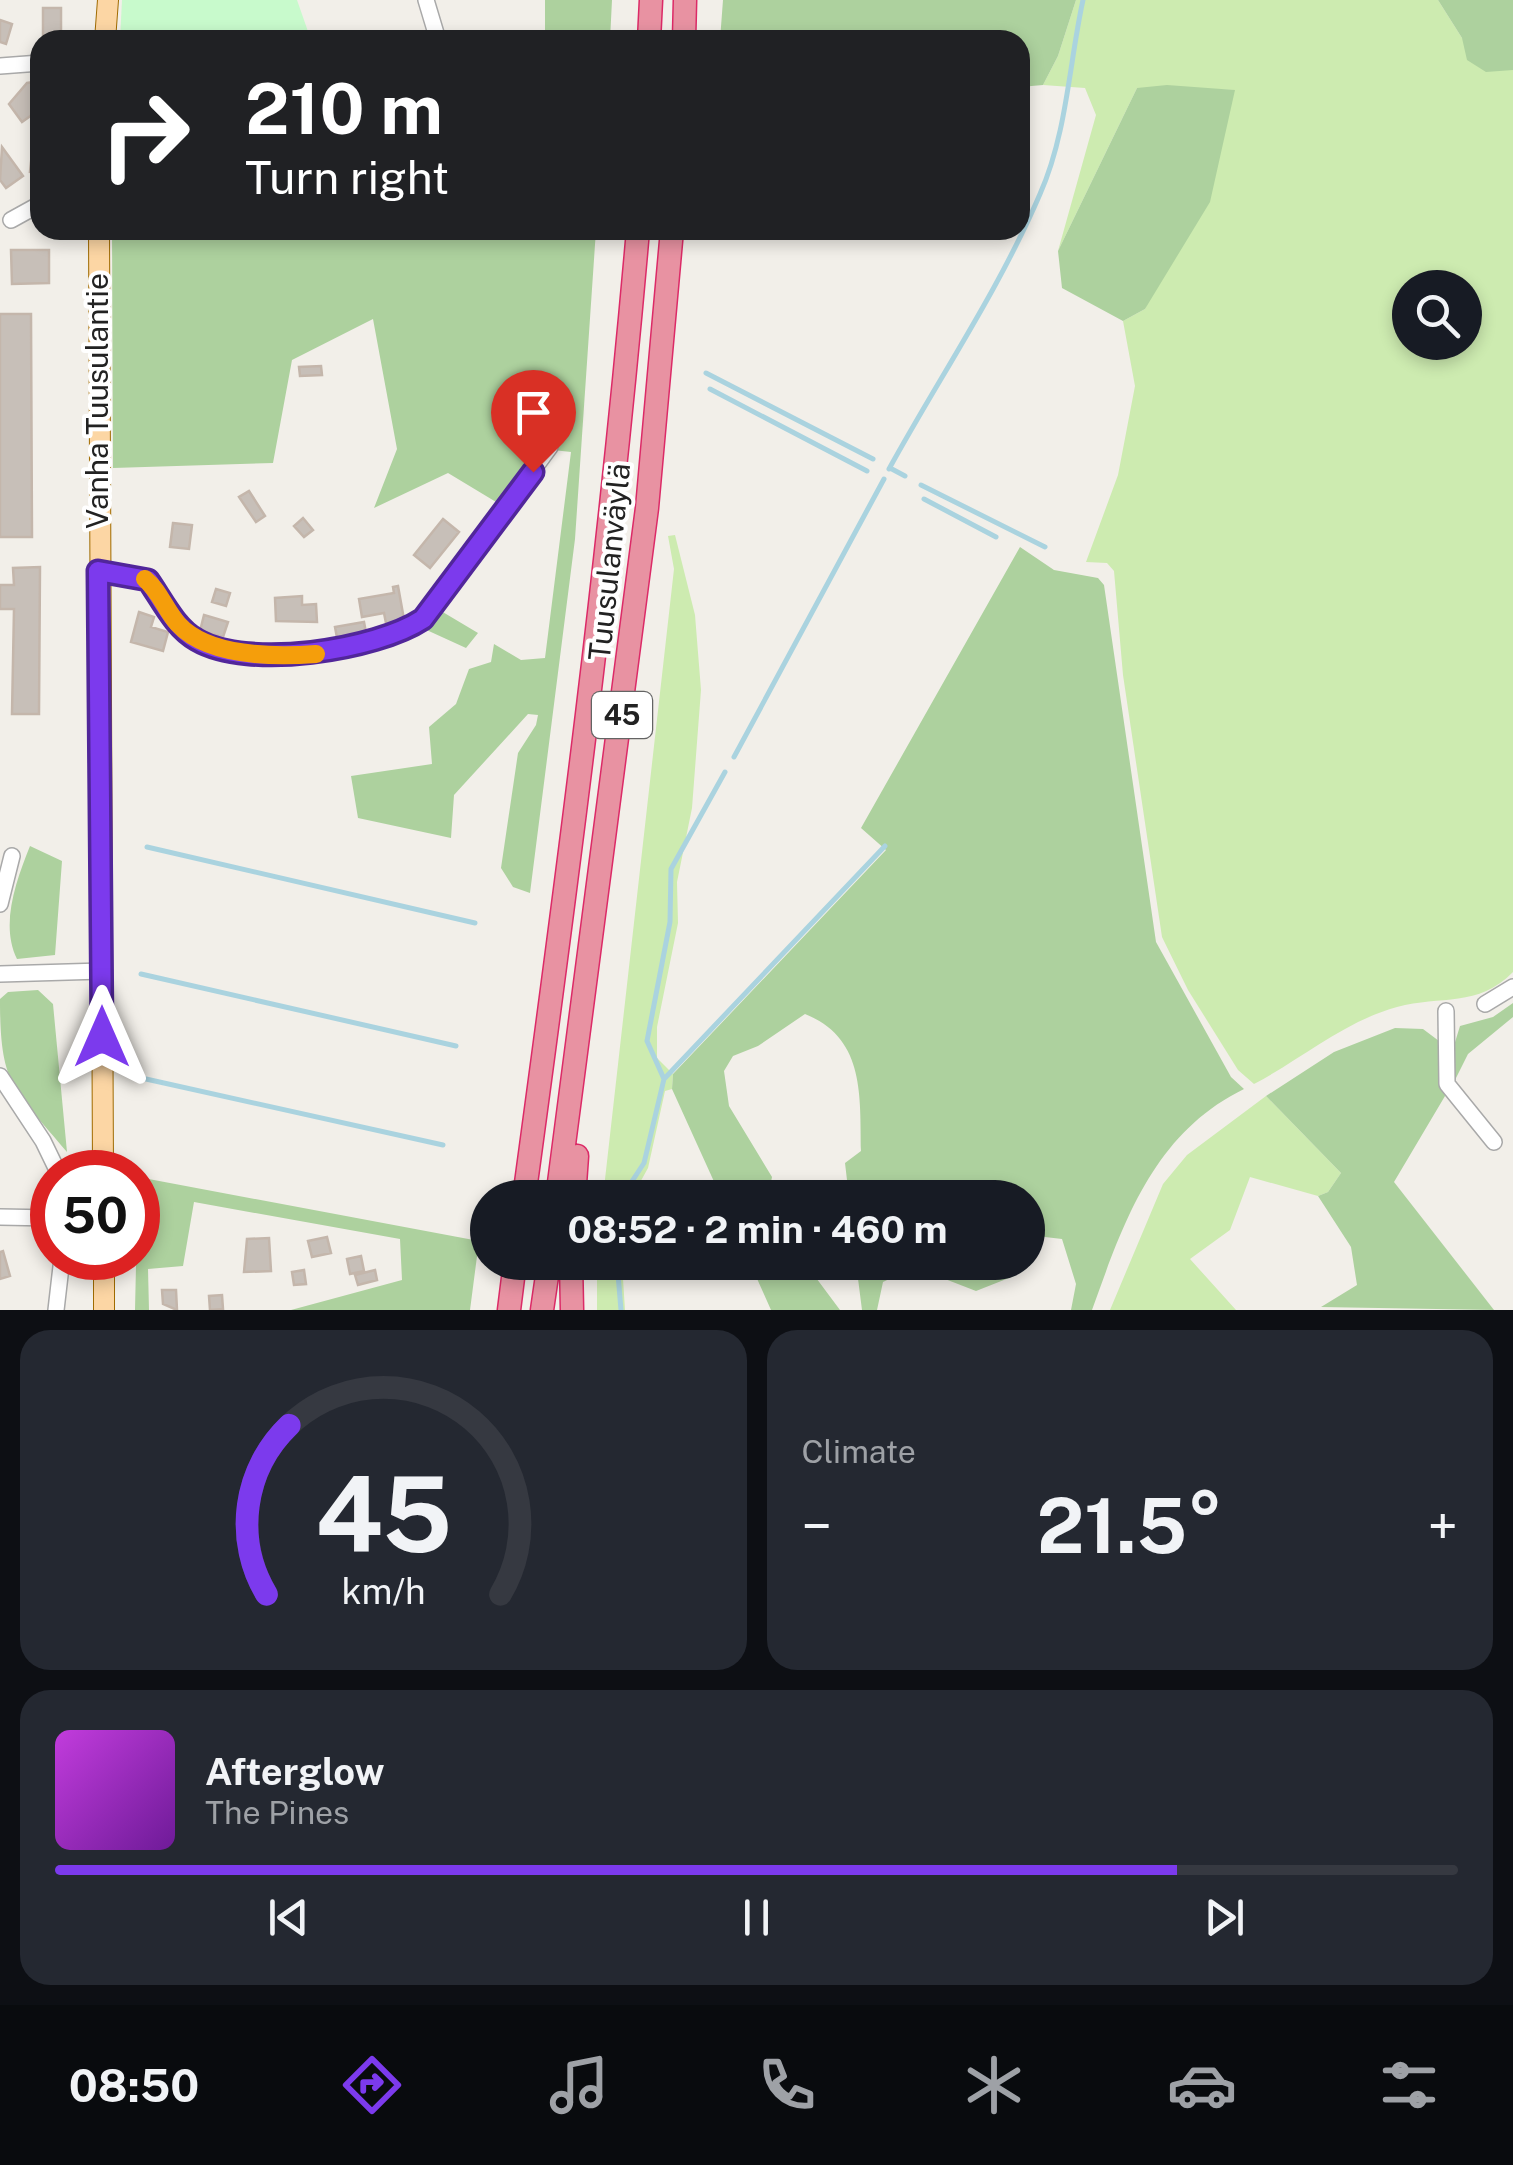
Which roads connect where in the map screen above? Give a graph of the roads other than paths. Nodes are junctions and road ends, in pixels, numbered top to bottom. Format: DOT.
graph roads {
  1 [pos="108,0"];
  2 [pos="426,0"];
  3 [pos="651,0"];
  4 [pos="685,0"];
  5 [pos="106,30"];
  6 [pos="435,30"];
  7 [pos="650,30"];
  8 [pos="684,30"];
  9 [pos="30,64"];
  10 [pos="0,66"];
  11 [pos="30,210"];
  12 [pos="11,220"];
  13 [pos="99,240"];
  14 [pos="637,240"];
  15 [pos="671,240"];
  16 [pos="550,447"];
  17 [pos="98,571"];
  18 [pos="12,856"];
  19 [pos="0,904"];
  20 [pos="102,971"];
  21 [pos="0,974"];
  22 [pos="1513,986"];
  23 [pos="1485,1004"];
  24 [pos="1446,1011"];
  25 [pos="576,1062"];
  26 [pos="0,1076"];
  27 [pos="1494,1142"];
  28 [pos="47,1150"];
  29 [pos="103,1150"];
  30 [pos="526,1180"];
  31 [pos="560,1180"];
  32 [pos="574,1180"];
  33 [pos="0,1217"];
  34 [pos="30,1218"];
  35 [pos="59,1280"];
  36 [pos="104,1280"];
  37 [pos="513,1280"];
  38 [pos="546,1280"];
  39 [pos="571,1280"];
  40 [pos="56,1310"];
  41 [pos="104,1310"];
  42 [pos="509,1310"];
  43 [pos="542,1310"];
  44 [pos="572,1310"];
  1 -- 5 [label="main road"];
  2 -- 6 [label="street"];
  3 -- 7 [label="highway"];
  4 -- 8 [label="highway"];
  9 -- 10 [label="street"];
  11 -- 12 [label="street"];
  13 -- 17 [label="main road, Vanha Tuusulantie"];
  14 -- 30 [label="highway, Tuusulanväylä / 45"];
  15 -- 25 [label="highway, Tuusulanväylä / 45"];
  16 -- 17 [label="street"];
  17 -- 20 [label="main road, Vanha Tuusulantie"];
  18 -- 19 [label="street"];
  20 -- 21 [label="street"];
  20 -- 29 [label="main road, Vanha Tuusulantie"];
  22 -- 23 [label="street"];
  24 -- 27 [label="street"];
  25 -- 31 [label="highway, Tuusulanväylä / 45"];
  25 -- 32 [label="highway"];
  26 -- 28 [label="street"];
  33 -- 34 [label="street"];
  35 -- 40 [label="street"];
  36 -- 41 [label="main road"];
  37 -- 42 [label="highway"];
  38 -- 43 [label="highway"];
  39 -- 44 [label="highway"];
}
